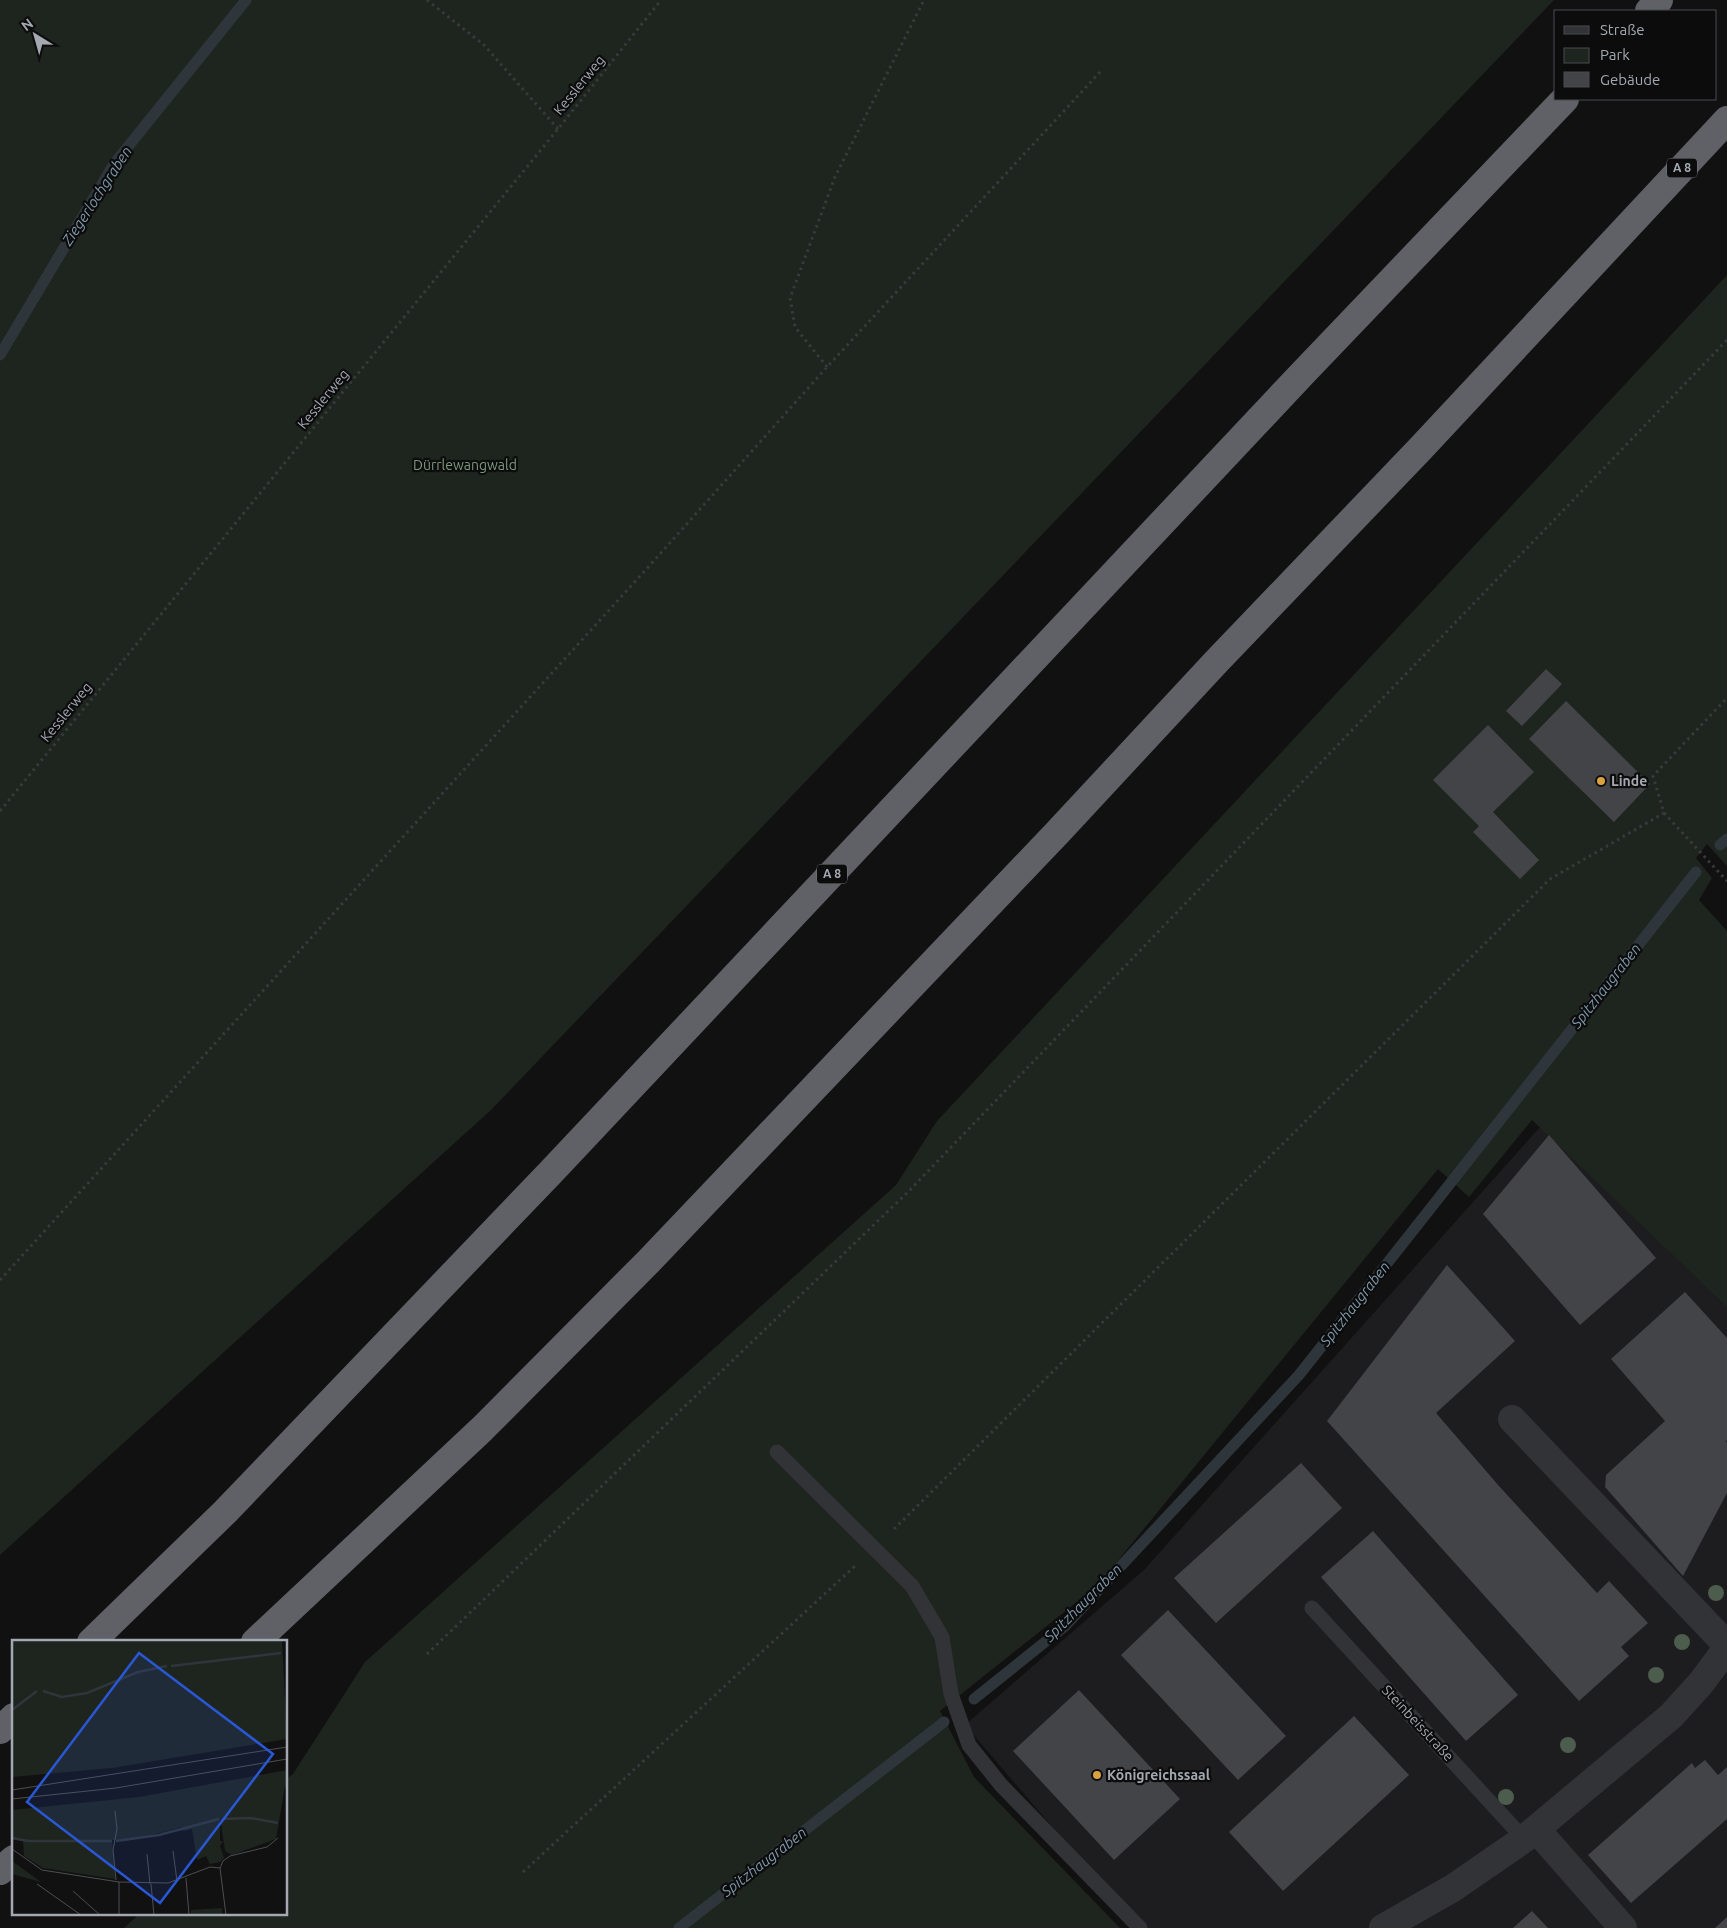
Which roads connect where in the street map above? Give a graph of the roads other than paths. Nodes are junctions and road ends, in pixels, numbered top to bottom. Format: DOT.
graph roads {
  1 [pos="1659,0"];
  2 [pos="1650,10"];
  3 [pos="1564,100"];
  4 [pos="1727,120"];
  5 [pos="1512,1419"];
  6 [pos="777,1452"];
  7 [pos="1312,1608"];
  8 [pos="93,1640"];
  9 [pos="258,1640"];
  10 [pos="1727,1646"];
  11 [pos="12,1719"];
  12 [pos="0,1730"];
  13 [pos="1530,1834"];
  14 [pos="12,1861"];
  15 [pos="0,1871"];
  16 [pos="1140,1928"];
  17 [pos="1383,1928"];
  18 [pos="1623,1928"];
  1 -- 2 [label="highway"];
  3 -- 8 [label="highway, A 8"];
  4 -- 9 [label="highway, A 8"];
  5 -- 10 [label="street"];
  6 -- 16 [label="lane"];
  7 -- 13 [label="lane, Steinbeisstraße"];
  10 -- 13 [label="street"];
  11 -- 12 [label="highway"];
  13 -- 17 [label="street"];
  13 -- 18 [label="street"];
  14 -- 15 [label="highway"];
}
